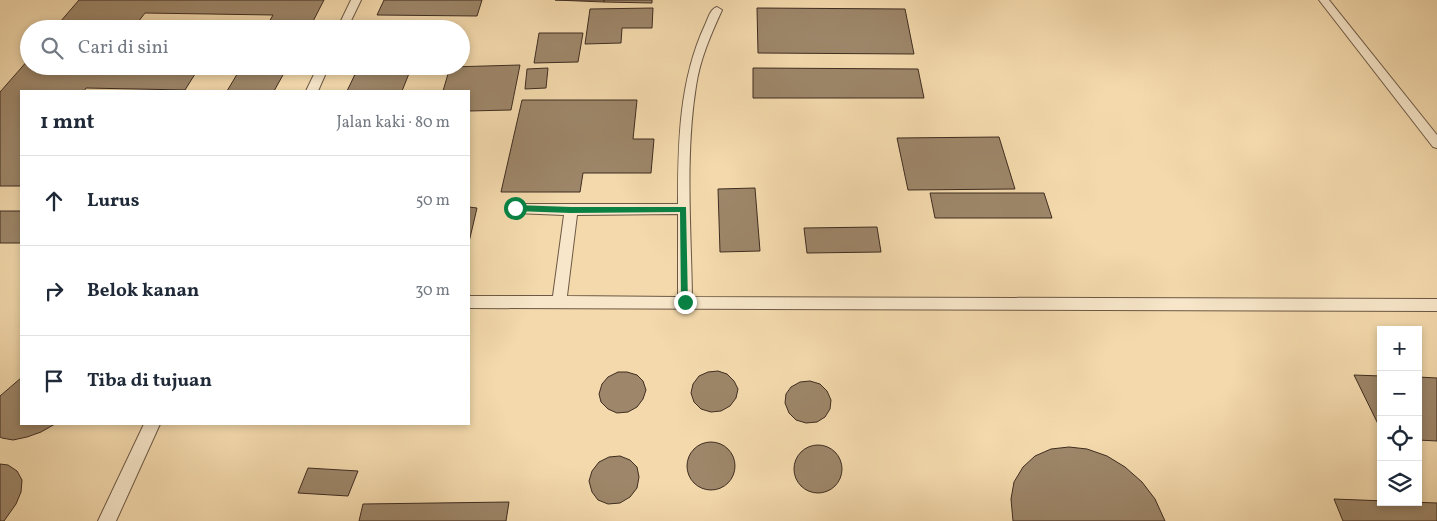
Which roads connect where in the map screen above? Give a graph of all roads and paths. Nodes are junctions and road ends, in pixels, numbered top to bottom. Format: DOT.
graph roads {
  1 [pos="356,0"];
  2 [pos="1324,0"];
  3 [pos="717,10"];
  4 [pos="346,20"];
  5 [pos="320,75"];
  6 [pos="312,90"];
  7 [pos="1437,144"];
  8 [pos="515,208"];
  9 [pos="684,209"];
  10 [pos="571,210"];
  11 [pos="470,302"];
  12 [pos="559,302"];
  13 [pos="685,302"];
  14 [pos="1437,305"];
  15 [pos="152,425"];
  16 [pos="107,521"];
  1 -- 4 [label="lane"];
  2 -- 7 [label="lane"];
  3 -- 9 [label="lane"];
  5 -- 6 [label="lane"];
  8 -- 10 [label="lane"];
  9 -- 10 [label="lane"];
  9 -- 13 [label="lane"];
  10 -- 12 [label="lane"];
  11 -- 12 [label="lane"];
  12 -- 13 [label="lane"];
  13 -- 14 [label="lane"];
  15 -- 16 [label="lane"];
}
